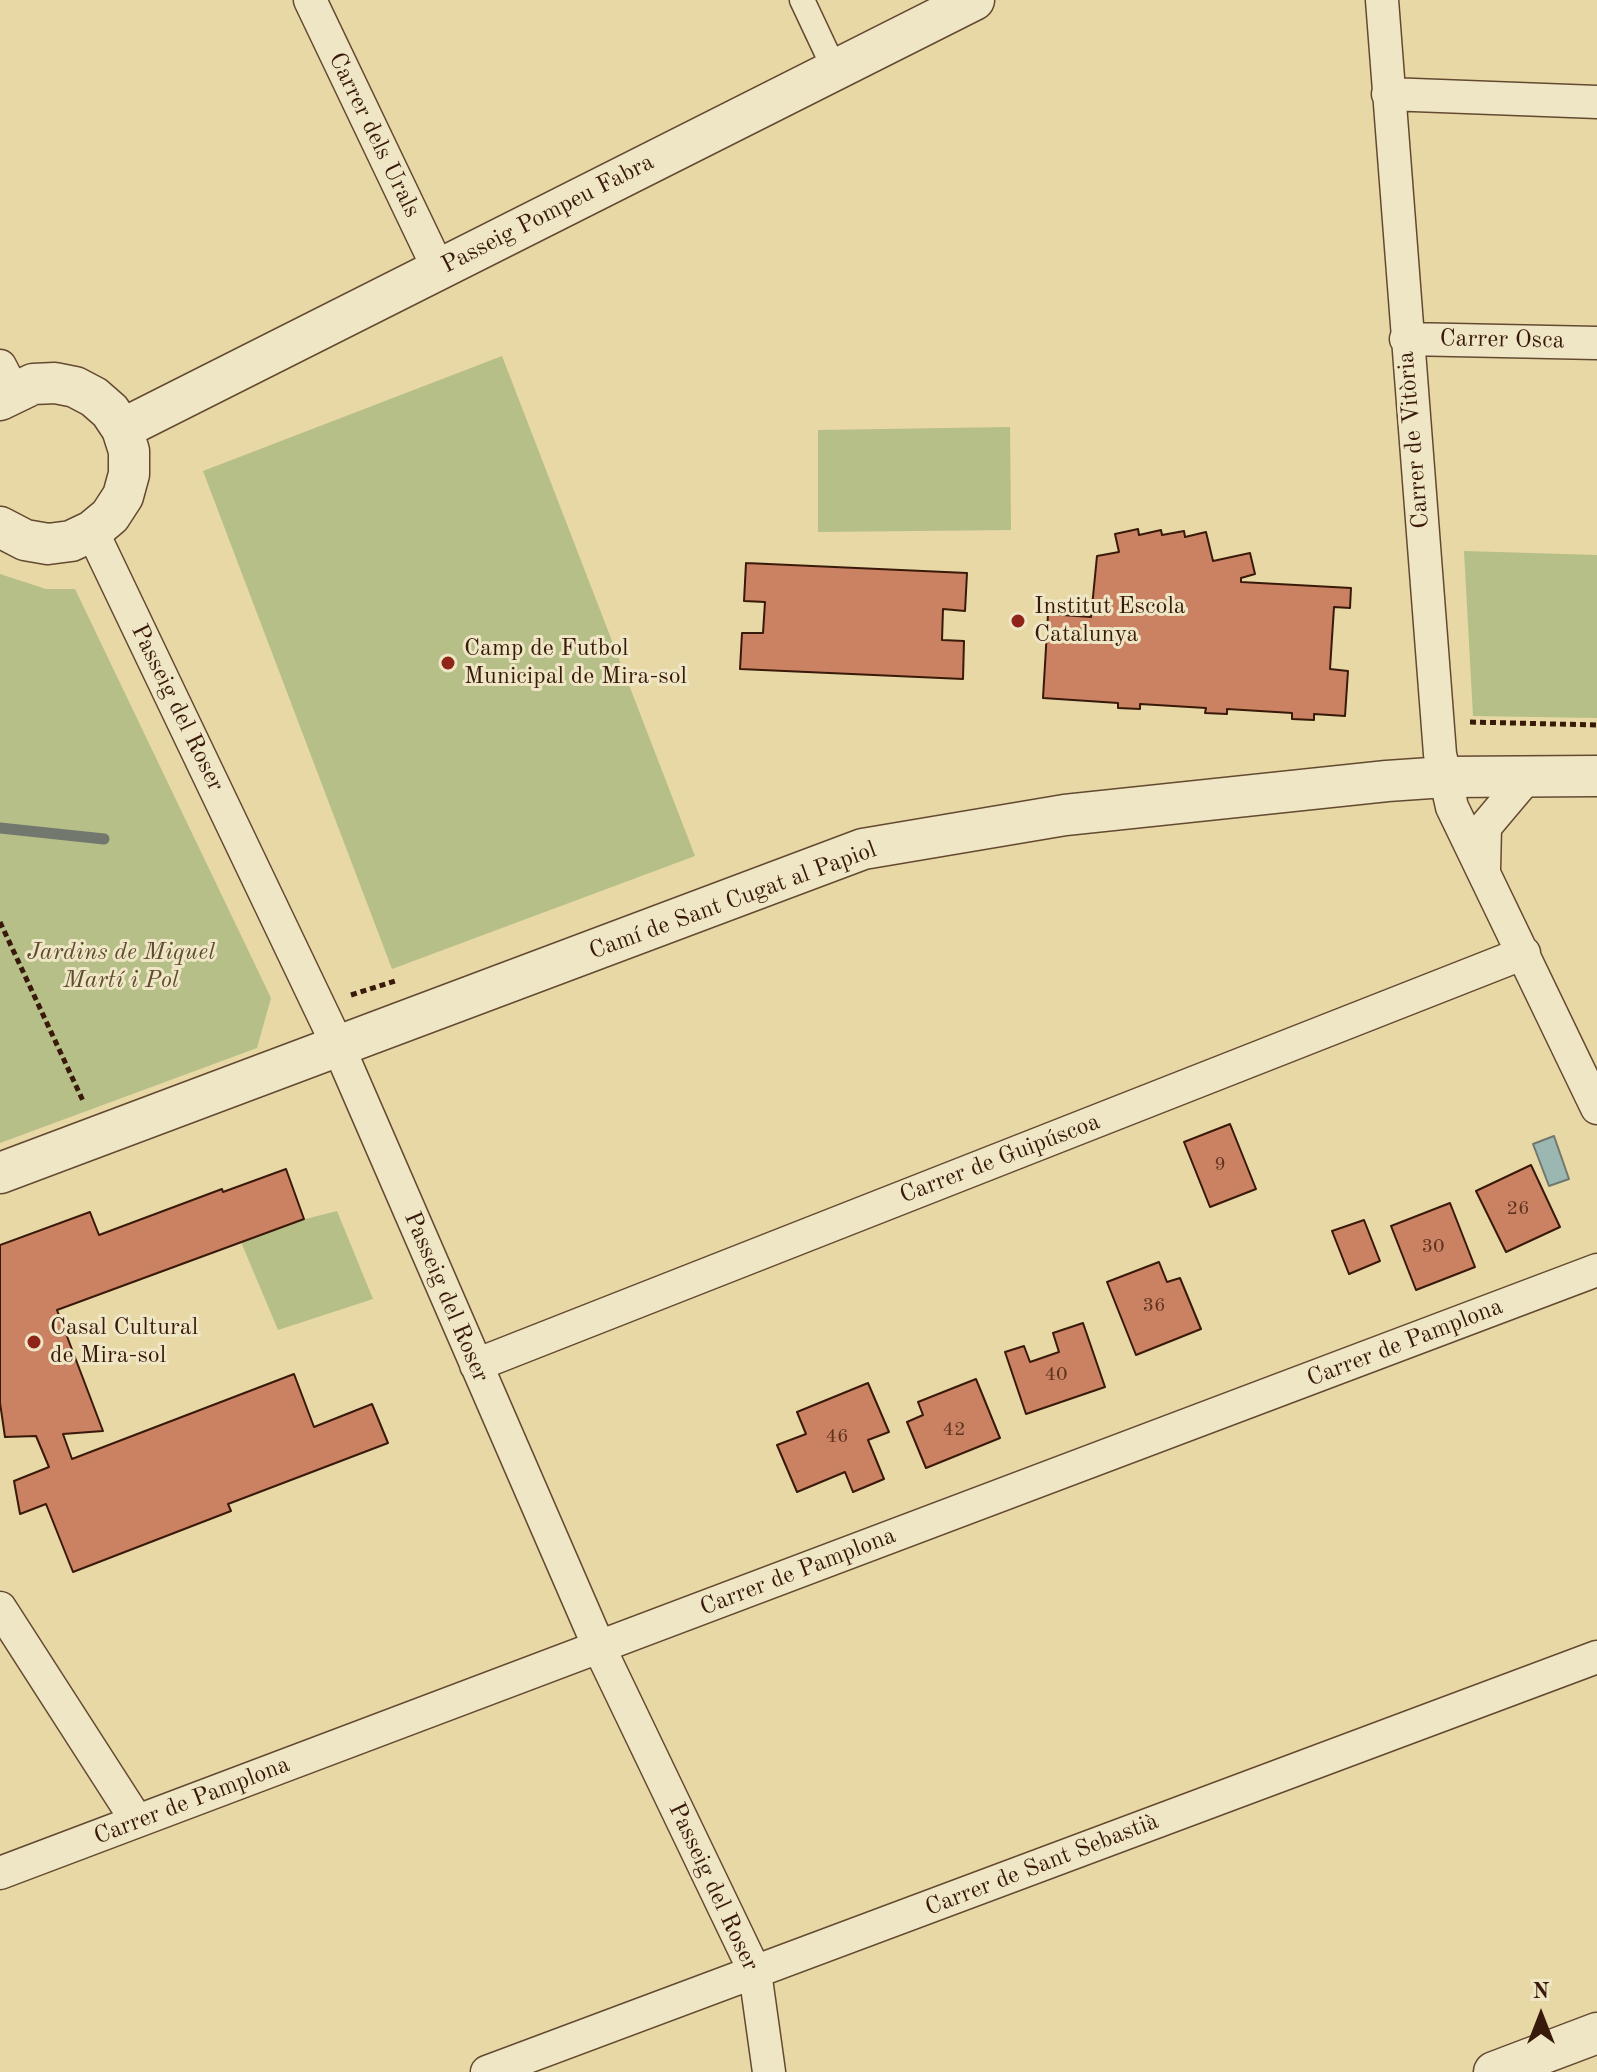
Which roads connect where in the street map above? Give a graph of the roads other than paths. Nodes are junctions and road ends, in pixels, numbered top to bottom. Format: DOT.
graph roads {
  1 [pos="310,0"];
  2 [pos="802,0"];
  3 [pos="974,0"];
  4 [pos="1382,0"];
  5 [pos="834,68"];
  6 [pos="1388,94"];
  7 [pos="1597,102"];
  8 [pos="439,270"];
  9 [pos="1406,339"];
  10 [pos="1597,343"];
  11 [pos="4,386"];
  12 [pos="122,429"];
  13 [pos="0,527"];
  14 [pos="92,531"];
  15 [pos="1442,765"];
  16 [pos="1528,776"];
  17 [pos="1597,776"];
  18 [pos="1484,872"];
  19 [pos="1524,953"];
  20 [pos="339,1048"];
  21 [pos="1597,1108"];
  22 [pos="0,1173"];
  23 [pos="1597,1270"];
  24 [pos="476,1365"];
  25 [pos="0,1608"];
  26 [pos="599,1647"];
  27 [pos="1597,1657"];
  28 [pos="137,1821"];
  29 [pos="0,1873"];
  30 [pos="755,1972"];
  31 [pos="1597,2033"];
  32 [pos="487,2072"];
  33 [pos="769,2072"];
  34 [pos="1494,2072"];
  1 -- 8 [label="street, Carrer dels Urals"];
  2 -- 5 [label="street"];
  3 -- 5 [label="street, Passeig Pompeu Fabra"];
  4 -- 6 [label="street, Carrer de Vitòria"];
  5 -- 8 [label="street, Passeig Pompeu Fabra"];
  6 -- 7 [label="street"];
  6 -- 9 [label="street, Carrer de Vitòria"];
  8 -- 12 [label="street, Passeig Pompeu Fabra"];
  9 -- 10 [label="street, Carrer Osca"];
  9 -- 15 [label="street, Carrer de Vitòria"];
  11 -- 12 [label="street"];
  12 -- 14 [label="street"];
  13 -- 14 [label="street"];
  14 -- 20 [label="street, Passeig del Roser"];
  15 -- 16 [label="street, Camí de Sant Cugat al Papiol"];
  15 -- 18 [label="street, Carrer de Vitòria"];
  15 -- 20 [label="street, Camí de Sant Cugat al Papiol"];
  16 -- 17 [label="street, Camí de Sant Cugat al Papiol"];
  16 -- 18 [label="street, Carrer de Vitòria"];
  18 -- 19 [label="street, Carrer de Vitòria"];
  19 -- 21 [label="street, Carrer de Vitòria"];
  19 -- 24 [label="street, Carrer de Guipúscoa"];
  20 -- 22 [label="street, Camí de Sant Cugat al Papiol"];
  20 -- 24 [label="street, Passeig del Roser"];
  23 -- 26 [label="street, Carrer de Pamplona"];
  24 -- 26 [label="street, Passeig del Roser"];
  25 -- 28 [label="street"];
  26 -- 28 [label="street, Carrer de Pamplona"];
  26 -- 30 [label="street, Passeig del Roser"];
  27 -- 30 [label="street, Carrer de Sant Sebastià"];
  28 -- 29 [label="street, Carrer de Pamplona"];
  30 -- 32 [label="street, Carrer de Sant Sebastià"];
  30 -- 33 [label="street, Passeig del Roser"];
  31 -- 34 [label="street"];
}
